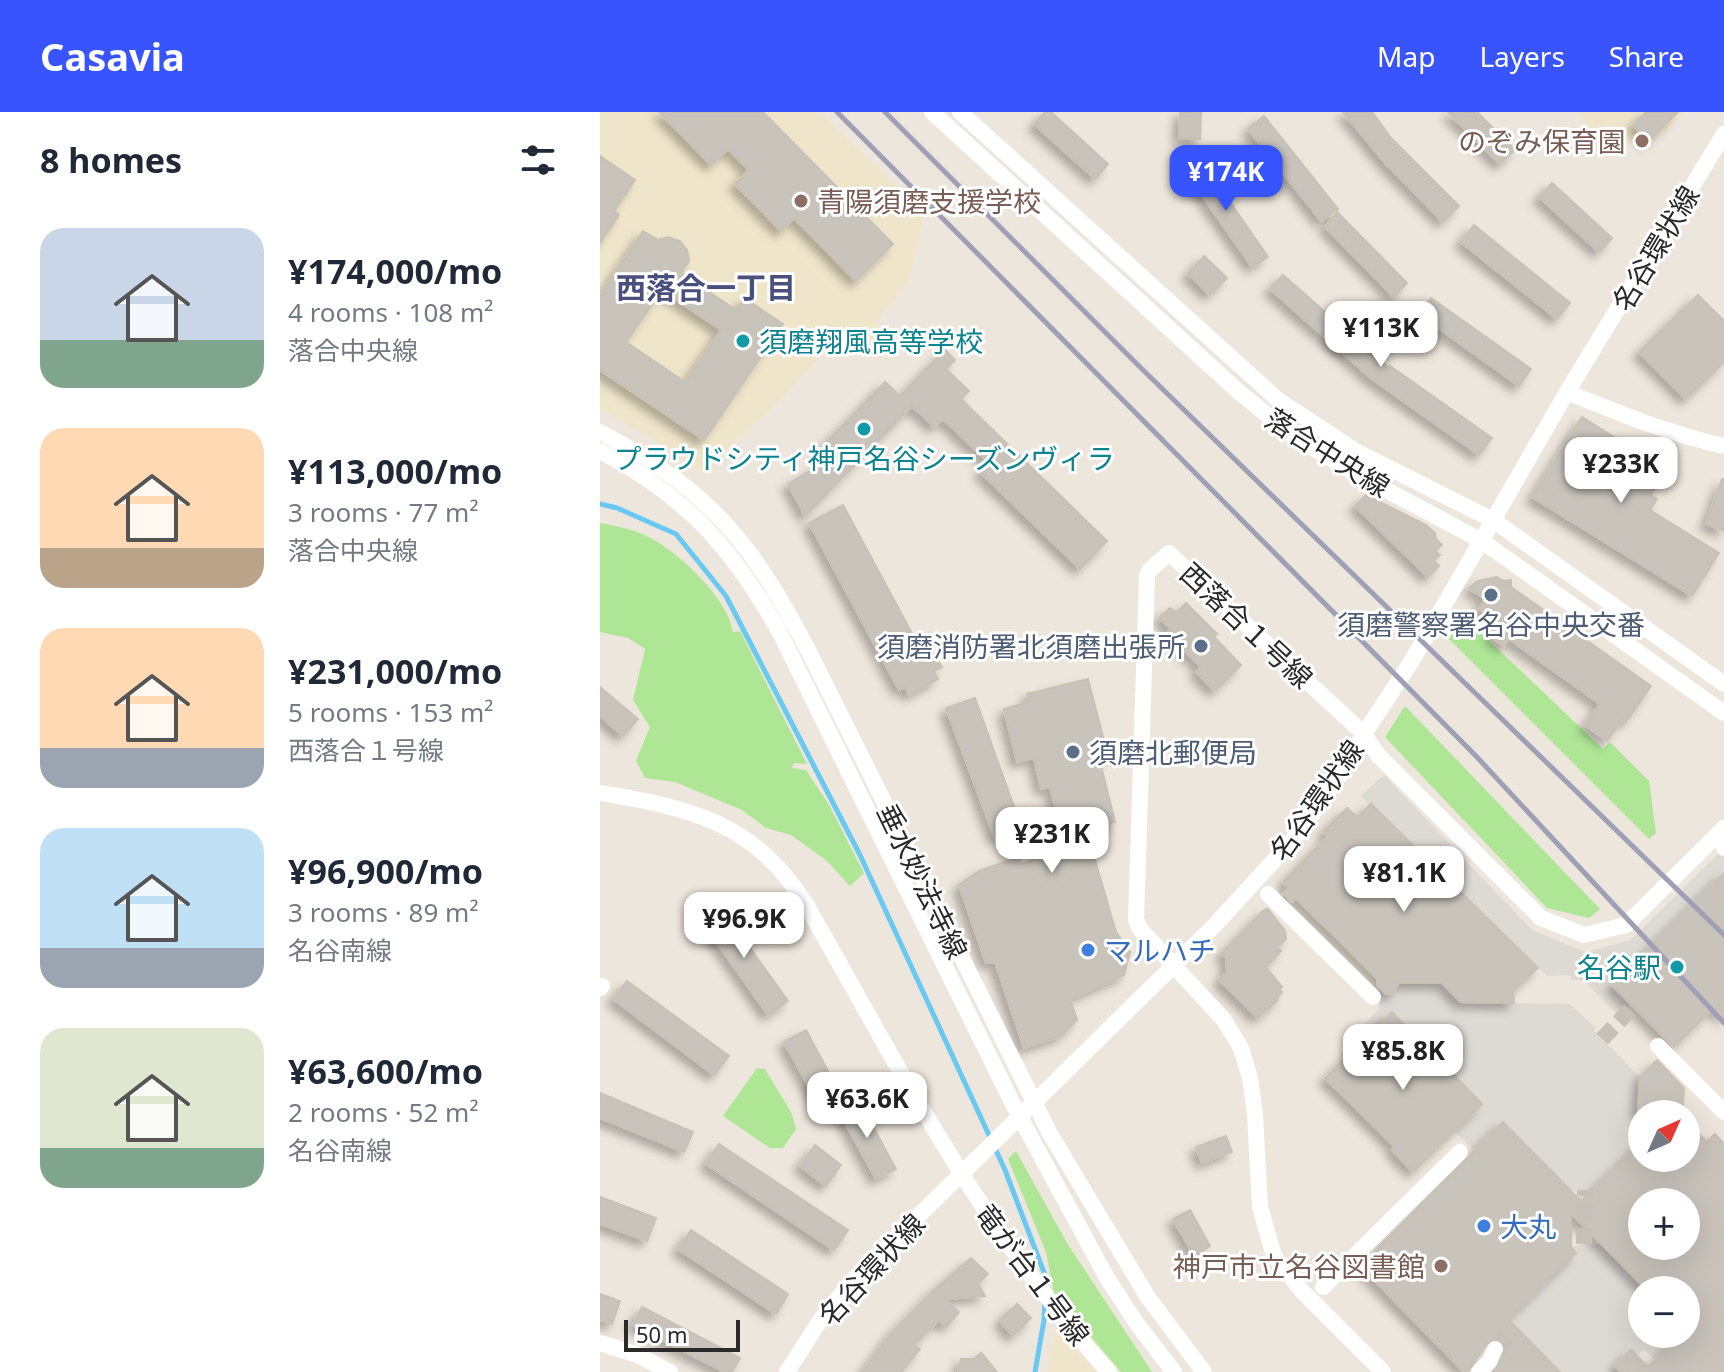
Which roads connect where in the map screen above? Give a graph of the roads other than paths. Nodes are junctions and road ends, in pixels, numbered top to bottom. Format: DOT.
graph roads {
  1 [pos="932,112"];
  2 [pos="960,112"];
  3 [pos="1724,134"];
  4 [pos="1567,392"];
  5 [pos="600,432"];
  6 [pos="1724,446"];
  7 [pos="600,451"];
  8 [pos="1493,520"];
  9 [pos="1482,541"];
  10 [pos="1724,684"];
  11 [pos="1724,713"];
  12 [pos="1367,728"];
  13 [pos="600,793"];
  14 [pos="1724,828"];
  15 [pos="1268,894"];
  16 [pos="1174,965"];
  17 [pos="1373,997"];
  18 [pos="1658,1046"];
  19 [pos="1724,1112"];
  20 [pos="1460,1152"];
  21 [pos="961,1174"];
  22 [pos="1323,1287"];
  23 [pos="600,1343"];
  24 [pos="1495,1349"];
  25 [pos="670,1372"];
  26 [pos="787,1372"];
  27 [pos="1109,1372"];
  28 [pos="1174,1372"];
  29 [pos="1204,1372"];
  30 [pos="1383,1372"];
  31 [pos="1479,1372"];
  1 -- 9 [label="street, 落合中央線"];
  2 -- 8 [label="street, 落合中央線"];
  3 -- 4 [label="street, 名谷環状線"];
  4 -- 6 [label="street"];
  4 -- 8 [label="street, 名谷環状線"];
  5 -- 29 [label="street, 垂水妙法寺線"];
  7 -- 28 [label="street, 垂水妙法寺線"];
  8 -- 9 [label="street, 名谷環状線"];
  8 -- 10 [label="street, 落合中央線"];
  9 -- 11 [label="street, 落合中央線"];
  9 -- 12 [label="street, 名谷環状線"];
  12 -- 14 [label="street"];
  12 -- 16 [label="street, 名谷環状線"];
  12 -- 16 [label="street, 西落合１号線"];
  13 -- 21 [label="street, 竜が台１号線"];
  15 -- 17 [label="street"];
  16 -- 21 [label="street, 名谷環状線"];
  16 -- 30 [label="street"];
  18 -- 19 [label="street"];
  20 -- 22 [label="street"];
  21 -- 26 [label="street, 名谷環状線"];
  21 -- 27 [label="street, 竜が台１号線"];
  23 -- 25 [label="street"];
  24 -- 31 [label="street"];
}
